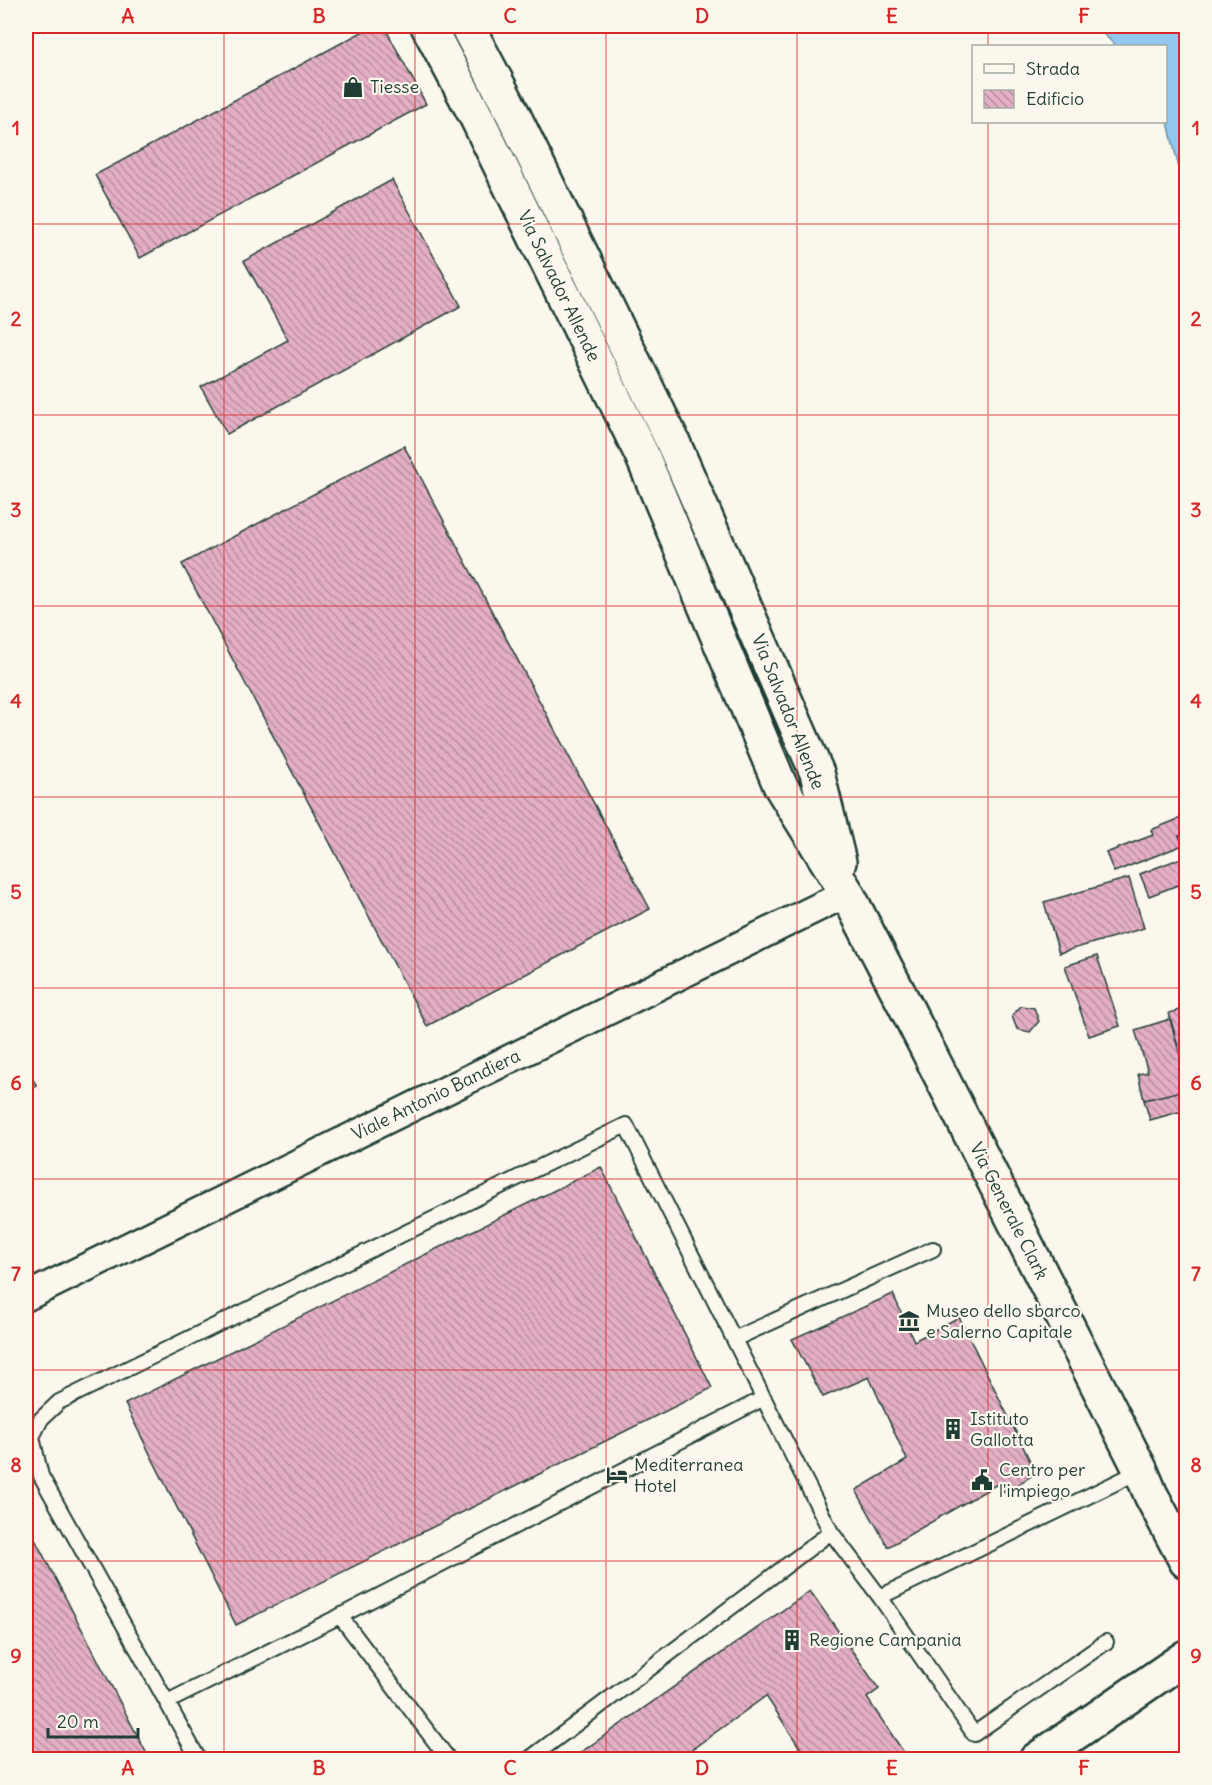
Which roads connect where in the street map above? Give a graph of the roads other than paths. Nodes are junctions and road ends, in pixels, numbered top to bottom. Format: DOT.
graph roads {
  1 [pos="428,26"];
  2 [pos="467,26"];
  3 [pos="847,893"];
  4 [pos="933,1249"];
  5 [pos="26,1297"];
  6 [pos="734,1339"];
  7 [pos="764,1398"];
  8 [pos="1141,1471"];
  9 [pos="831,1532"];
  10 [pos="1186,1562"];
  11 [pos="880,1597"];
  12 [pos="339,1616"];
  13 [pos="1106,1642"];
  14 [pos="1186,1657"];
  15 [pos="167,1702"];
  16 [pos="199,1760"];
  17 [pos="448,1760"];
  18 [pos="528,1760"];
  19 [pos="1036,1760"];
  1 -- 3 [label="main road, Via Salvador Allende"];
  2 -- 3 [label="main road, Via Salvador Allende"];
  3 -- 5 [label="street, Viale Antonio Bandiera"];
  3 -- 8 [label="main road, Via Generale Clark"];
  4 -- 6 [label="lane"];
  6 -- 7 [label="lane"];
  6 -- 15 [label="lane"];
  7 -- 9 [label="lane"];
  7 -- 12 [label="lane"];
  8 -- 10 [label="main road, Via Generale Clark"];
  8 -- 11 [label="lane"];
  9 -- 11 [label="lane"];
  9 -- 18 [label="lane"];
  11 -- 13 [label="lane"];
  12 -- 15 [label="lane"];
  12 -- 17 [label="lane"];
  14 -- 19 [label="main road"];
  15 -- 16 [label="lane"];
}
